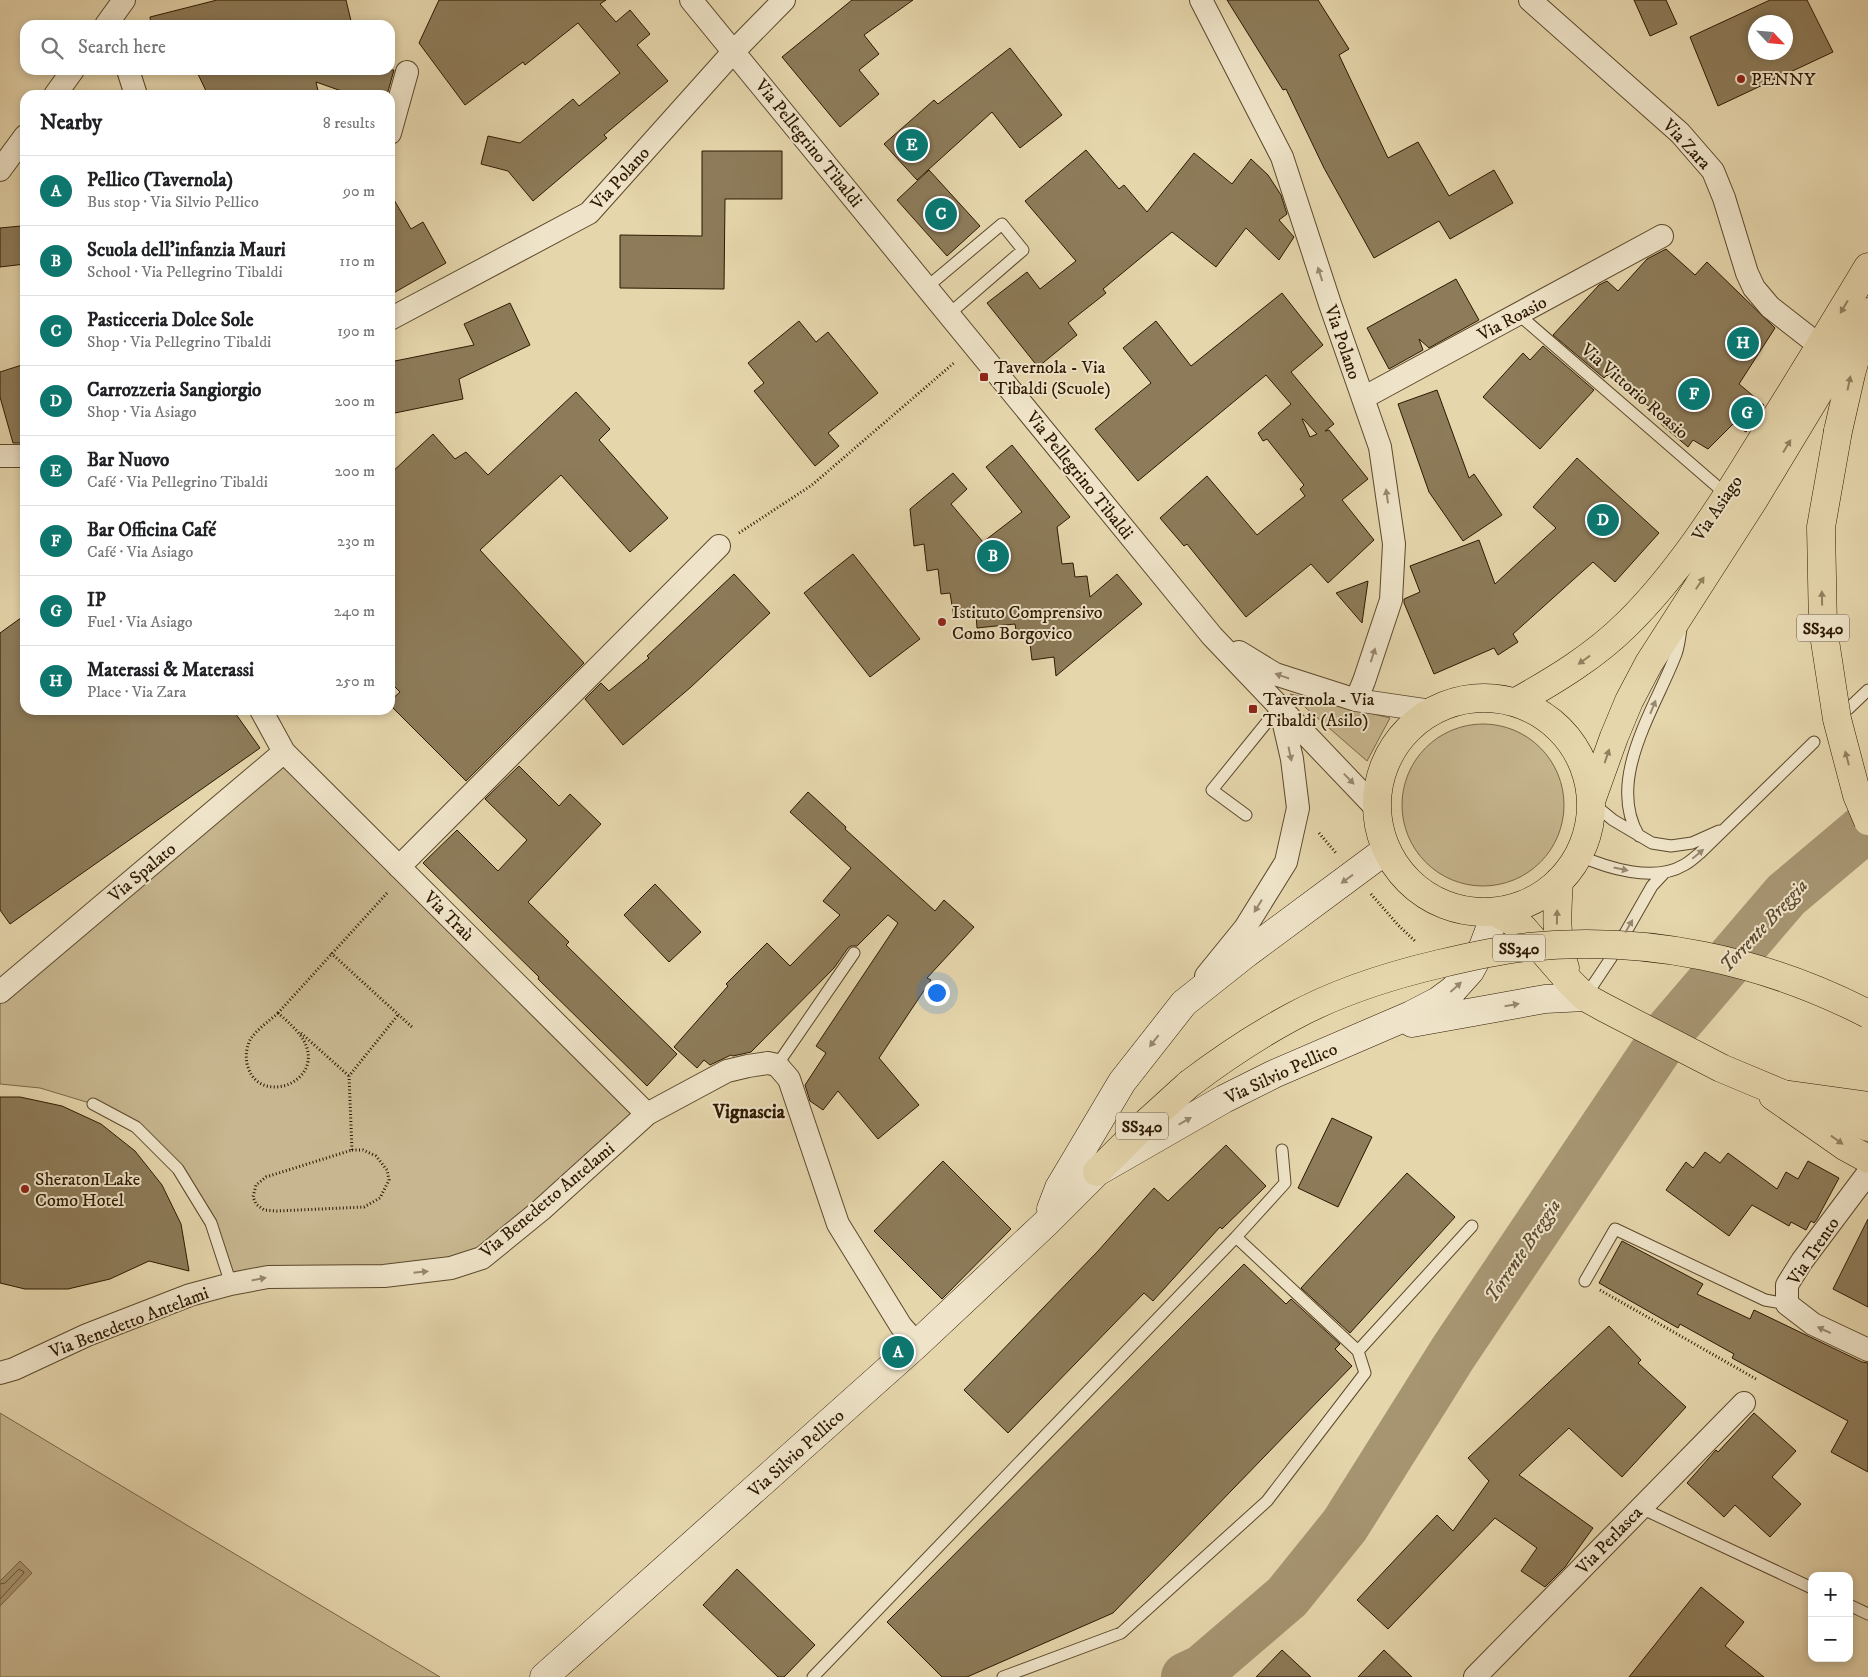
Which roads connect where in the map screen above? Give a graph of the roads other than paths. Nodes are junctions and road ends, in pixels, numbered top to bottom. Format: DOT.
graph roads {
  1 [pos="690,0"];
  2 [pos="784,0"];
  3 [pos="1201,0"];
  4 [pos="1530,0"];
  5 [pos="734,51"];
  6 [pos="407,72"];
  7 [pos="69,75"];
  8 [pos="130,75"];
  9 [pos="59,90"];
  10 [pos="134,90"];
  11 [pos="395,115"];
  12 [pos="20,143"];
  13 [pos="0,170"];
  14 [pos="1662,236"];
  15 [pos="1868,267"];
  16 [pos="926,287"];
  17 [pos="1868,311"];
  18 [pos="949,314"];
  19 [pos="1518,314"];
  20 [pos="395,316"];
  21 [pos="1830,352"];
  22 [pos="1363,398"];
  23 [pos="0,456"];
  24 [pos="20,456"];
  25 [pos="1728,495"];
  26 [pos="719,546"];
  27 [pos="1684,607"];
  28 [pos="1212,636"];
  29 [pos="1868,690"];
  30 [pos="1356,700"];
  31 [pos="1516,702"];
  32 [pos="1280,706"];
  33 [pos="1848,709"];
  34 [pos="1431,711"];
  35 [pos="264,715"];
  36 [pos="1814,742"];
  37 [pos="284,752"];
  38 [pos="1591,802"];
  39 [pos="1376,808"];
  40 [pos="1246,815"];
  41 [pos="1868,821"];
  42 [pos="1725,828"];
  43 [pos="1639,836"];
  44 [pos="1386,850"];
  45 [pos="1578,855"];
  46 [pos="402,870"];
  47 [pos="1665,872"];
  48 [pos="1559,882"];
  49 [pos="1496,912"];
  50 [pos="854,953"];
  51 [pos="0,992"];
  52 [pos="1586,995"];
  53 [pos="1184,1003"];
  54 [pos="1868,1014"];
  55 [pos="1378,1029"];
  56 [pos="777,1065"];
  57 [pos="1753,1082"];
  58 [pos="1783,1094"];
  59 [pos="93,1104"];
  60 [pos="1868,1106"];
  61 [pos="647,1114"];
  62 [pos="1868,1127"];
  63 [pos="1282,1150"];
  64 [pos="1868,1158"];
  65 [pos="1097,1172"];
  66 [pos="1868,1172"];
  67 [pos="1045,1224"];
  68 [pos="1472,1226"];
  69 [pos="1236,1237"];
  70 [pos="1585,1281"];
  71 [pos="231,1284"];
  72 [pos="1787,1304"];
  73 [pos="917,1344"];
  74 [pos="1868,1350"];
  75 [pos="1358,1351"];
  76 [pos="0,1373"];
  77 [pos="1744,1403"];
  78 [pos="1641,1508"];
  79 [pos="1808,1586"];
  80 [pos="1853,1607"];
  81 [pos="1868,1614"];
  82 [pos="544,1677"];
  83 [pos="813,1677"];
  84 [pos="1004,1677"];
  85 [pos="1475,1677"];
  1 -- 5 [label="street, Via Pellegrino Tibaldi"];
  2 -- 5 [label="street, Via Polano"];
  22 -- 3 [label="street, Via Polano, one-way"];
  4 -- 21 [label="street, Via Zara"];
  5 -- 16 [label="street, Via Pellegrino Tibaldi"];
  5 -- 20 [label="street, Via Polano"];
  6 -- 11 [label="street"];
  7 -- 9 [label="street"];
  8 -- 10 [label="street"];
  12 -- 13 [label="street"];
  14 -- 19 [label="street, Via Roasio"];
  15 -- 21 [label="main road, Via Asiago, one-way"];
  16 -- 18 [label="street, Via Pellegrino Tibaldi"];
  16 -- 18 [label="lane"];
  17 -- 21 [label="main road, Via Asiago"];
  41 -- 17 [label="main road, SS340, one-way, bridge"];
  18 -- 28 [label="street, Via Pellegrino Tibaldi"];
  19 -- 22 [label="street, Via Roasio"];
  19 -- 25 [label="lane, Via Vittorio Roasio"];
  21 -- 25 [label="main road, Via Asiago"];
  27 -- 21 [label="main road, Via Asiago, one-way"];
  30 -- 22 [label="street, Via Polano, one-way"];
  23 -- 24 [label="street"];
  25 -- 31 [label="main road, Via Asiago, one-way"];
  26 -- 46 [label="street"];
  38 -- 27 [label="main road, Via Asiago, one-way"];
  43 -- 27 [label="lane, one-way"];
  30 -- 28 [label="street, Via Pellegrino Tibaldi, one-way"];
  28 -- 32 [label="street, Via Pellegrino Tibaldi"];
  29 -- 33 [label="lane"];
  30 -- 34 [label="street, Via Pellegrino Tibaldi"];
  31 -- 34 [label="main road"];
  31 -- 38 [label="main road"];
  32 -- 39 [label="street, Via Pellegrino Tibaldi, one-way"];
  32 -- 40 [label="lane"];
  32 -- 53 [label="street, one-way"];
  34 -- 39 [label="main road"];
  35 -- 37 [label="street, Via Traù"];
  36 -- 42 [label="lane"];
  37 -- 46 [label="street, Via Traù"];
  37 -- 51 [label="street, Via Spalato"];
  38 -- 43 [label="lane"];
  38 -- 45 [label="main road"];
  39 -- 44 [label="main road"];
  42 -- 43 [label="lane"];
  47 -- 42 [label="lane, one-way"];
  44 -- 49 [label="main road"];
  44 -- 53 [label="main road, Via Silvio Pellico, one-way"];
  45 -- 47 [label="lane, one-way"];
  45 -- 48 [label="main road"];
  46 -- 61 [label="street, Via Traù"];
  52 -- 47 [label="lane, one-way"];
  48 -- 49 [label="main road"];
  52 -- 48 [label="main road, one-way"];
  49 -- 52 [label="main road"];
  55 -- 49 [label="main road, Via Silvio Pellico, one-way"];
  50 -- 56 [label="lane"];
  55 -- 52 [label="main road, one-way"];
  52 -- 57 [label="main road"];
  53 -- 67 [label="main road, Via Silvio Pellico, one-way"];
  54 -- 65 [label="main road, SS340, bridge"];
  65 -- 55 [label="main road, Via Silvio Pellico, one-way"];
  56 -- 61 [label="street, Via Benedetto Antelami"];
  56 -- 73 [label="street"];
  57 -- 58 [label="main road"];
  57 -- 64 [label="main road, one-way"];
  58 -- 60 [label="main road"];
  58 -- 62 [label="main road"];
  59 -- 71 [label="lane"];
  71 -- 61 [label="street, Via Benedetto Antelami, one-way"];
  63 -- 69 [label="lane"];
  65 -- 67 [label="main road, Via Silvio Pellico"];
  66 -- 72 [label="street, Via Trento"];
  67 -- 73 [label="main road, Via Silvio Pellico"];
  68 -- 75 [label="lane"];
  69 -- 75 [label="lane"];
  69 -- 83 [label="lane"];
  70 -- 72 [label="lane"];
  71 -- 76 [label="street, Via Benedetto Antelami"];
  74 -- 72 [label="street, Via Trento, one-way"];
  73 -- 82 [label="main road, Via Silvio Pellico"];
  75 -- 84 [label="lane"];
  77 -- 78 [label="street, Via Perlasca"];
  78 -- 79 [label="lane"];
  78 -- 85 [label="street, Via Perlasca"];
  80 -- 81 [label="lane"];
}
